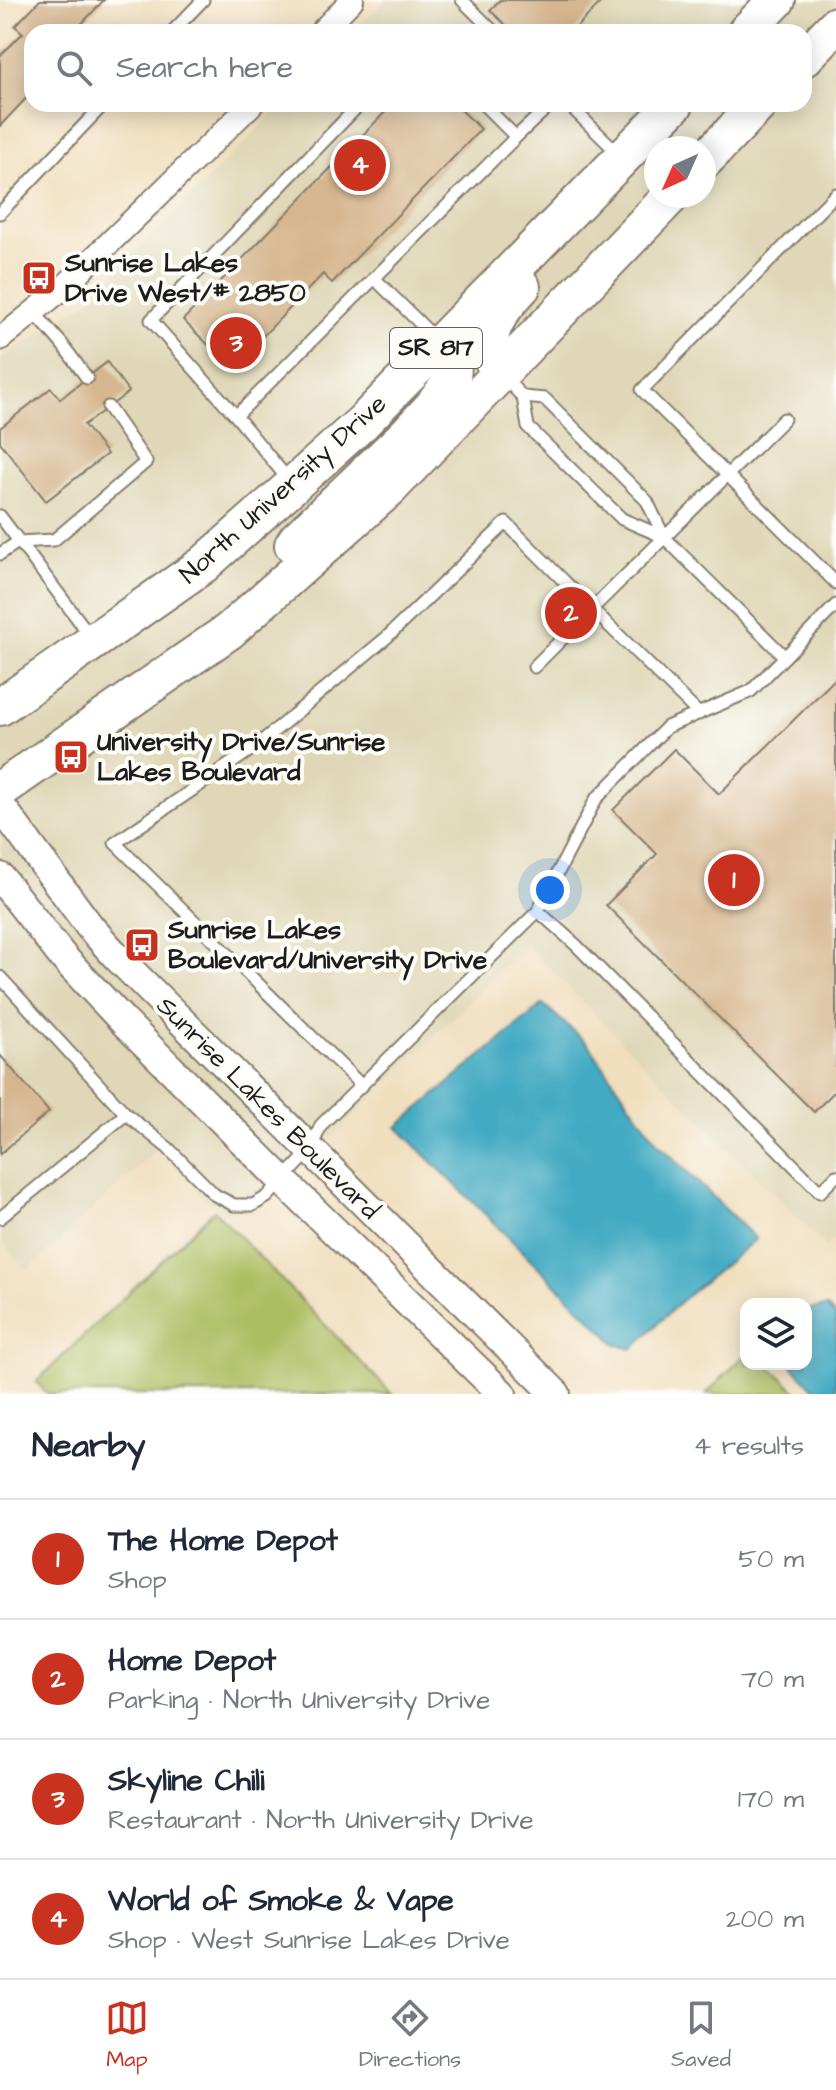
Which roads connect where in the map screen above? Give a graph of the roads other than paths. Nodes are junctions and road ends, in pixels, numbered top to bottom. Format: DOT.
graph roads {
  1 [pos="203,0"];
  2 [pos="462,0"];
  3 [pos="777,0"];
  4 [pos="341,4"];
  5 [pos="180,24"];
  6 [pos="327,24"];
  7 [pos="486,24"];
  8 [pos="754,24"];
  9 [pos="836,25"];
  10 [pos="812,50"];
  11 [pos="96,112"];
  12 [pos="244,112"];
  13 [pos="352,112"];
  14 [pos="491,112"];
  15 [pos="543,112"];
  16 [pos="576,112"];
  17 [pos="667,112"];
  18 [pos="690,112"];
  19 [pos="751,112"];
  20 [pos="516,137"];
  21 [pos="716,149"];
  22 [pos="622,158"];
  23 [pos="836,194"];
  24 [pos="661,208"];
  25 [pos="0,213"];
  26 [pos="374,278"];
  27 [pos="34,312"];
  28 [pos="2,333"];
  29 [pos="440,344"];
  30 [pos="87,378"];
  31 [pos="512,385"];
  32 [pos="108,407"];
  33 [pos="236,416"];
  34 [pos="784,419"];
  35 [pos="727,474"];
  36 [pos="293,485"];
  37 [pos="0,516"];
  38 [pos="664,537"];
  39 [pos="18,542"];
  40 [pos="0,554"];
  41 [pos="836,583"];
  42 [pos="836,605"];
  43 [pos="256,608"];
  44 [pos="592,609"];
  45 [pos="94,642"];
  46 [pos="785,657"];
  47 [pos="534,667"];
  48 [pos="0,707"];
  49 [pos="699,714"];
  50 [pos="0,790"];
  51 [pos="0,805"];
  52 [pos="0,877"];
  53 [pos="538,911"];
  54 [pos="0,977"];
  55 [pos="362,1086"];
  56 [pos="126,1114"];
  57 [pos="310,1151"];
  58 [pos="836,1176"];
  59 [pos="283,1181"];
  60 [pos="0,1218"];
  61 [pos="502,1394"];
  62 [pos="556,1394"];
  1 -- 5 [label="lane"];
  2 -- 7 [label="lane"];
  3 -- 8 [label="main road"];
  4 -- 6 [label="street"];
  9 -- 10 [label="main road"];
  11 -- 25 [label="lane"];
  12 -- 27 [label="street"];
  13 -- 33 [label="lane"];
  14 -- 20 [label="lane"];
  15 -- 20 [label="lane"];
  16 -- 22 [label="lane"];
  17 -- 22 [label="main road, North University Drive / SR 817"];
  18 -- 31 [label="main road"];
  19 -- 21 [label="main road"];
  20 -- 26 [label="lane"];
  22 -- 29 [label="main road, North University Drive / SR 817"];
  23 -- 35 [label="lane"];
  24 -- 31 [label="main road, SR 817"];
  26 -- 29 [label="lane"];
  26 -- 33 [label="lane"];
  27 -- 28 [label="street"];
  27 -- 30 [label="lane"];
  29 -- 36 [label="main road, North University Drive / SR 817"];
  29 -- 43 [label="main road"];
  31 -- 38 [label="lane"];
  31 -- 38 [label="lane"];
  31 -- 43 [label="main road, SR 817"];
  32 -- 39 [label="lane"];
  33 -- 36 [label="lane"];
  34 -- 35 [label="lane"];
  35 -- 38 [label="lane"];
  35 -- 41 [label="lane"];
  36 -- 45 [label="main road, North University Drive / SR 817"];
  37 -- 39 [label="lane"];
  38 -- 44 [label="lane"];
  38 -- 46 [label="lane"];
  39 -- 40 [label="lane"];
  39 -- 45 [label="lane"];
  42 -- 46 [label="lane"];
  43 -- 50 [label="main road, SR 817"];
  44 -- 47 [label="lane"];
  44 -- 49 [label="lane"];
  44 -- 55 [label="lane"];
  45 -- 48 [label="main road, North University Drive / SR 817"];
  46 -- 49 [label="lane"];
  49 -- 53 [label="lane"];
  51 -- 57 [label="street, Sunrise Lakes Boulevard"];
  52 -- 59 [label="street, Sunrise Lakes Boulevard"];
  53 -- 55 [label="lane"];
  53 -- 58 [label="lane"];
  54 -- 56 [label="lane"];
  55 -- 57 [label="lane"];
  56 -- 59 [label="lane"];
  56 -- 60 [label="lane"];
  57 -- 59 [label="lane"];
  57 -- 62 [label="street, Sunrise Lakes Boulevard"];
  59 -- 61 [label="street, Sunrise Lakes Boulevard"];
}
